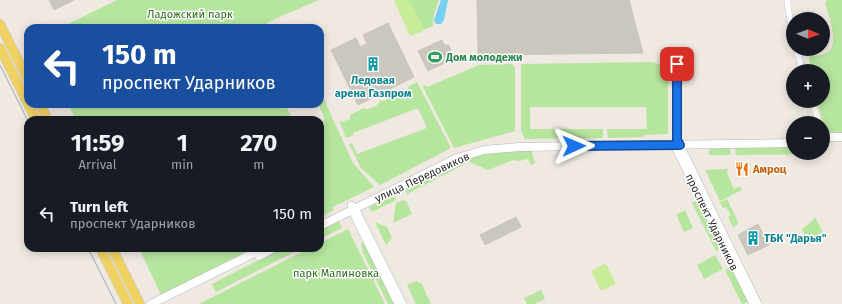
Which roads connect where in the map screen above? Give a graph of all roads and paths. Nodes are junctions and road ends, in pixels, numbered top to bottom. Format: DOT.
graph roads {
  1 [pos="787,0"];
  2 [pos="789,12"];
  3 [pos="0,24"];
  4 [pos="0,48"];
  5 [pos="677,64"];
  6 [pos="24,72"];
  7 [pos="24,96"];
  8 [pos="830,137"];
  9 [pos="842,137"];
  10 [pos="786,138"];
  11 [pos="830,142"];
  12 [pos="842,142"];
  13 [pos="677,143"];
  14 [pos="786,143"];
  15 [pos="352,208"];
  16 [pos="324,218"];
  17 [pos="324,224"];
  18 [pos="102,252"];
  19 [pos="114,252"];
  20 [pos="256,252"];
  21 [pos="266,252"];
  22 [pos="755,303"];
  23 [pos="128,304"];
  24 [pos="140,304"];
  25 [pos="151,304"];
  26 [pos="162,304"];
  27 [pos="398,304"];
  28 [pos="403,304"];
  1 -- 2 [label="street"];
  3 -- 6 [label="main road"];
  4 -- 7 [label="main road"];
  5 -- 13 [label="street, проспект Ударников"];
  8 -- 9 [label="main road"];
  10 -- 13 [label="main road, улица Передовиков"];
  11 -- 12 [label="main road"];
  13 -- 14 [label="main road, улица Передовиков"];
  13 -- 15 [label="main road, улица Передовиков"];
  13 -- 22 [label="street, проспект Ударников"];
  15 -- 16 [label="main road, улица Передовиков"];
  15 -- 17 [label="main road, улица Передовиков"];
  15 -- 27 [label="street"];
  15 -- 28 [label="street"];
  18 -- 23 [label="main road"];
  19 -- 24 [label="main road"];
  20 -- 25 [label="main road"];
  21 -- 26 [label="main road"];
}
